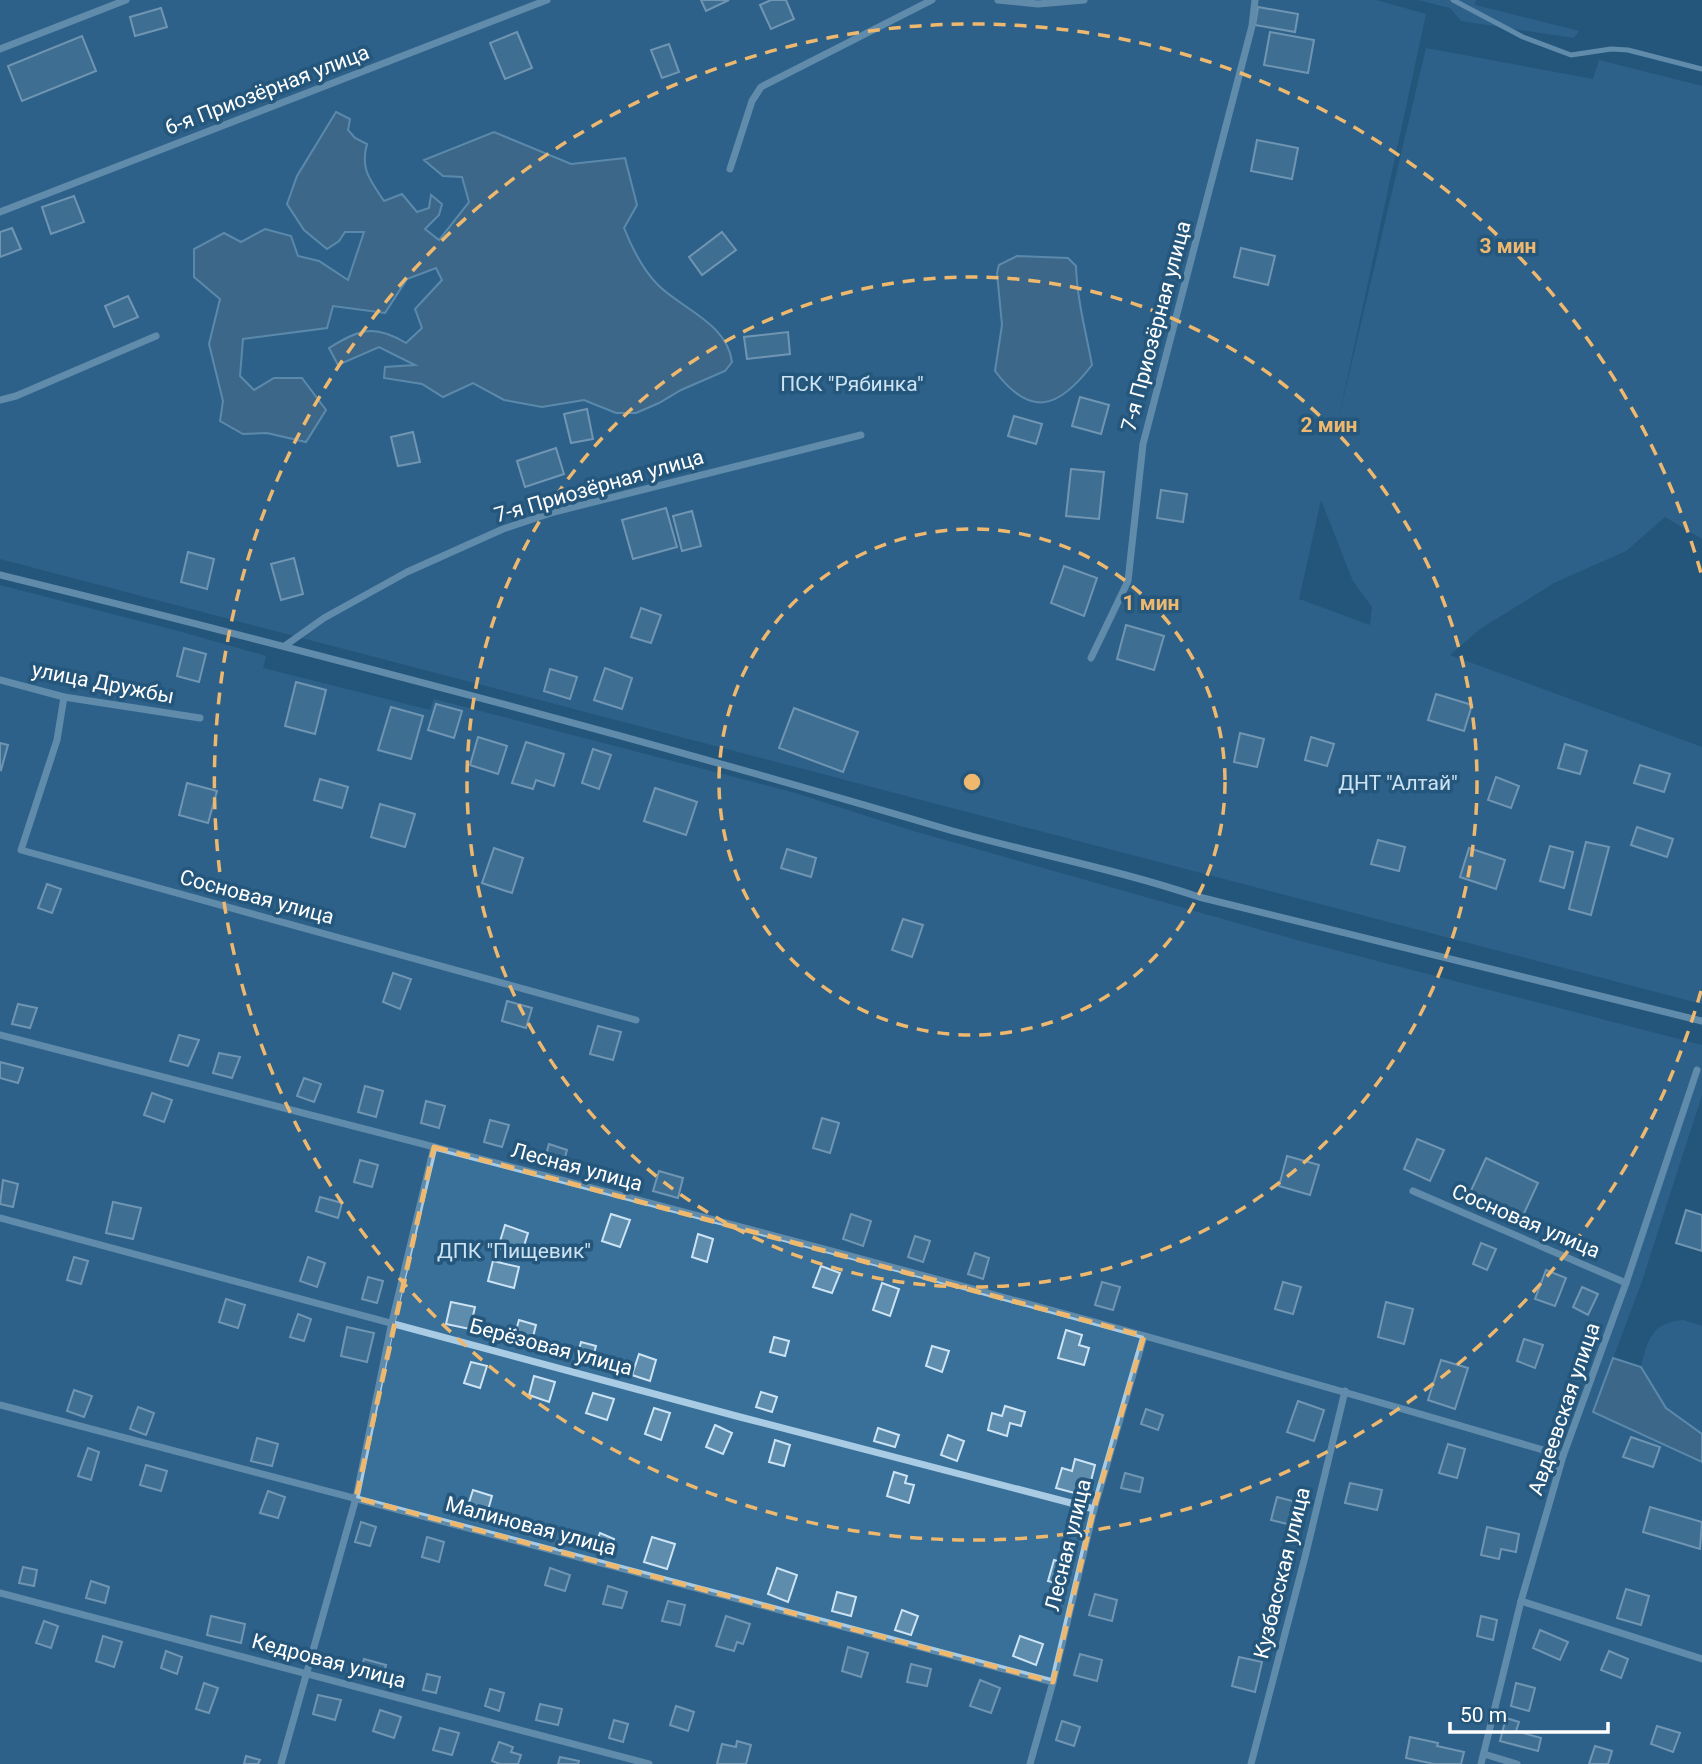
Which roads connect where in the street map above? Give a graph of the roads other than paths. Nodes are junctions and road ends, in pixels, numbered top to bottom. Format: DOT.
graph roads {
  1 [pos="126,0"];
  2 [pos="547,0"];
  3 [pos="932,0"];
  4 [pos="998,0"];
  5 [pos="1084,0"];
  6 [pos="1255,0"];
  7 [pos="1453,0"];
  8 [pos="0,49"];
  9 [pos="1702,69"];
  10 [pos="730,169"];
  11 [pos="0,212"];
  12 [pos="156,336"];
  13 [pos="0,400"];
  14 [pos="861,435"];
  15 [pos="0,575"];
  16 [pos="286,645"];
  17 [pos="1091,658"];
  18 [pos="0,680"];
  19 [pos="64,697"];
  20 [pos="200,718"];
  21 [pos="636,1020"];
  22 [pos="1702,1021"];
  23 [pos="0,1035"];
  24 [pos="1697,1070"];
  25 [pos="434,1147"];
  26 [pos="1413,1191"];
  27 [pos="0,1218"];
  28 [pos="1626,1283"];
  29 [pos="392,1322"];
  30 [pos="1144,1336"];
  31 [pos="1345,1391"];
  32 [pos="0,1405"];
  33 [pos="1563,1456"];
  34 [pos="355,1498"];
  35 [pos="1094,1509"];
  36 [pos="0,1593"];
  37 [pos="1521,1601"];
  38 [pos="1702,1659"];
  39 [pos="306,1673"];
  40 [pos="1053,1682"];
  41 [pos="1484,1754"];
  42 [pos="281,1764"];
  43 [pos="649,1764"];
  44 [pos="1030,1764"];
  45 [pos="1251,1764"];
  46 [pos="1481,1764"];
  47 [pos="1517,1764"];
  1 -- 8 [label="street"];
  2 -- 11 [label="street, 6-я Приозёрная улица"];
  3 -- 10 [label="street"];
  4 -- 5 [label="street"];
  6 -- 17 [label="street, 7-я Приозёрная улица"];
  7 -- 9 [label="lane"];
  12 -- 13 [label="street"];
  14 -- 16 [label="street, 7-я Приозёрная улица"];
  15 -- 16 [label="street"];
  16 -- 22 [label="street"];
  18 -- 19 [label="street, улица Дружбы"];
  19 -- 20 [label="street, улица Дружбы"];
  19 -- 21 [label="street, Сосновая улица"];
  23 -- 25 [label="street, Лесная улица"];
  24 -- 28 [label="street, Авдеевская улица"];
  25 -- 29 [label="street"];
  25 -- 30 [label="street, Лесная улица"];
  26 -- 28 [label="street, Сосновая улица"];
  27 -- 29 [label="street, Берёзовая улица"];
  28 -- 33 [label="street, Авдеевская улица"];
  29 -- 34 [label="street"];
  29 -- 35 [label="street, Берёзовая улица"];
  30 -- 31 [label="street, Лесная улица"];
  30 -- 35 [label="street, Лесная улица"];
  31 -- 33 [label="street, Лесная улица"];
  31 -- 45 [label="street, Кузбасская улица"];
  32 -- 34 [label="street, Малиновая улица"];
  33 -- 37 [label="street, Авдеевская улица"];
  34 -- 39 [label="street"];
  34 -- 40 [label="street, Малиновая улица"];
  35 -- 40 [label="street, Лесная улица"];
  36 -- 39 [label="street, Кедровая улица"];
  37 -- 38 [label="street"];
  37 -- 41 [label="street, Авдеевская улица"];
  39 -- 42 [label="street"];
  39 -- 43 [label="street, Кедровая улица"];
  40 -- 44 [label="street, Лесная улица"];
  41 -- 46 [label="street, Авдеевская улица"];
  41 -- 47 [label="street"];
}
